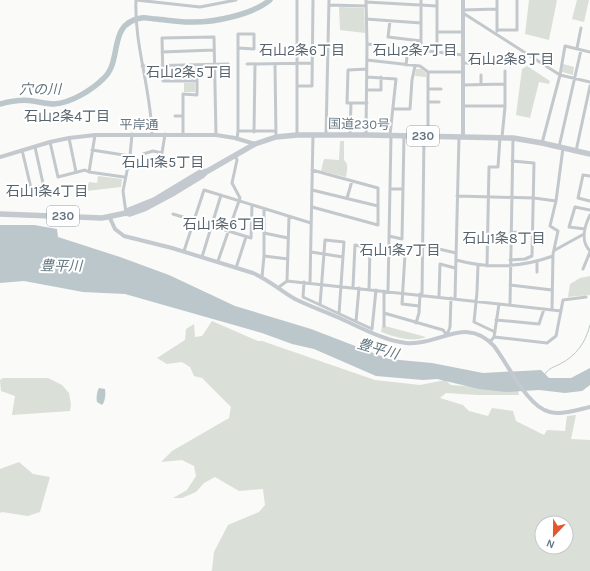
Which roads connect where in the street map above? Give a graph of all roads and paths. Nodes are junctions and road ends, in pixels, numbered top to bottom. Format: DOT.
graph roads {
  1 [pos="136,0"];
  2 [pos="236,0"];
  3 [pos="297,0"];
  4 [pos="313,0"];
  5 [pos="329,0"];
  6 [pos="348,0"];
  7 [pos="421,0"];
  8 [pos="437,0"];
  9 [pos="463,0"];
  10 [pos="497,0"];
  11 [pos="517,0"];
  12 [pos="153,1"];
  13 [pos="222,1"];
  14 [pos="366,3"];
  15 [pos="329,5"];
  16 [pos="348,6"];
  17 [pos="421,6"];
  18 [pos="437,6"];
  19 [pos="497,9"];
  20 [pos="463,11"];
  21 [pos="366,19"];
  22 [pos="390,21"];
  23 [pos="421,23"];
  24 [pos="582,28"];
  25 [pos="497,30"];
  26 [pos="437,32"];
  27 [pos="463,32"];
  28 [pos="497,35"];
  29 [pos="421,41"];
  30 [pos="367,44"];
  31 [pos="238,48"];
  32 [pos="577,48"];
  33 [pos="408,49"];
  34 [pos="214,50"];
  35 [pos="420,50"];
  36 [pos="581,50"];
  37 [pos="162,52"];
  38 [pos="437,52"];
  39 [pos="590,52"];
  40 [pos="463,55"];
  41 [pos="367,60"];
  42 [pos="463,63"];
  43 [pos="479,63"];
  44 [pos="214,64"];
  45 [pos="228,64"];
  46 [pos="247,64"];
  47 [pos="255,64"];
  48 [pos="275,64"];
  49 [pos="297,64"];
  50 [pos="312,64"];
  51 [pos="162,65"];
  52 [pos="197,65"];
  53 [pos="406,65"];
  54 [pos="142,66"];
  55 [pos="415,66"];
  56 [pos="367,69"];
  57 [pos="428,72"];
  58 [pos="463,72"];
  59 [pos="505,72"];
  60 [pos="481,75"];
  61 [pos="560,75"];
  62 [pos="367,77"];
  63 [pos="381,77"];
  64 [pos="575,78"];
  65 [pos="197,81"];
  66 [pos="590,82"];
  67 [pos="482,84"];
  68 [pos="505,84"];
  69 [pos="463,85"];
  70 [pos="297,86"];
  71 [pos="590,86"];
  72 [pos="428,89"];
  73 [pos="441,89"];
  74 [pos="367,90"];
  75 [pos="428,102"];
  76 [pos="439,102"];
  77 [pos="351,103"];
  78 [pos="367,103"];
  79 [pos="463,106"];
  80 [pos="505,106"];
  81 [pos="393,109"];
  82 [pos="175,116"];
  83 [pos="183,116"];
  84 [pos="238,131"];
  85 [pos="276,131"];
  86 [pos="254,132"];
  87 [pos="132,134"];
  88 [pos="152,134"];
  89 [pos="165,134"];
  90 [pos="183,134"];
  91 [pos="313,134"];
  92 [pos="95,135"];
  93 [pos="216,135"];
  94 [pos="297,135"];
  95 [pos="326,135"];
  96 [pos="350,135"];
  97 [pos="366,135"];
  98 [pos="391,135"];
  99 [pos="404,136"];
  100 [pos="426,136"];
  101 [pos="276,137"];
  102 [pos="461,137"];
  103 [pos="501,137"];
  104 [pos="69,138"];
  105 [pos="513,138"];
  106 [pos="237,139"];
  107 [pos="50,142"];
  108 [pos="542,143"];
  109 [pos="255,144"];
  110 [pos="35,147"];
  111 [pos="561,147"];
  112 [pos="22,150"];
  113 [pos="92,150"];
  114 [pos="576,151"];
  115 [pos="143,154"];
  116 [pos="590,154"];
  117 [pos="235,155"];
  118 [pos="0,156"];
  119 [pos="130,156"];
  120 [pos="512,161"];
  121 [pos="312,170"];
  122 [pos="76,172"];
  123 [pos="89,172"];
  124 [pos="590,176"];
  125 [pos="124,177"];
  126 [pos="352,181"];
  127 [pos="44,186"];
  128 [pos="390,189"];
  129 [pos="403,189"];
  130 [pos="312,190"];
  131 [pos="221,195"];
  132 [pos="458,196"];
  133 [pos="46,197"];
  134 [pos="488,197"];
  135 [pos="347,198"];
  136 [pos="511,198"];
  137 [pos="534,198"];
  138 [pos="590,200"];
  139 [pos="239,201"];
  140 [pos="556,201"];
  141 [pos="252,205"];
  142 [pos="378,206"];
  143 [pos="312,207"];
  144 [pos="264,209"];
  145 [pos="590,210"];
  146 [pos="126,213"];
  147 [pos="0,214"];
  148 [pos="173,214"];
  149 [pos="590,215"];
  150 [pos="109,216"];
  151 [pos="289,217"];
  152 [pos="193,221"];
  153 [pos="311,223"];
  154 [pos="211,226"];
  155 [pos="585,229"];
  156 [pos="229,231"];
  157 [pos="510,232"];
  158 [pos="264,233"];
  159 [pos="533,233"];
  160 [pos="584,234"];
  161 [pos="389,236"];
  162 [pos="246,237"];
  163 [pos="288,238"];
  164 [pos="422,244"];
  165 [pos="389,250"];
  166 [pos="554,250"];
  167 [pos="184,251"];
  168 [pos="590,251"];
  169 [pos="311,252"];
  170 [pos="456,253"];
  171 [pos="324,254"];
  172 [pos="264,256"];
  173 [pos="553,256"];
  174 [pos="202,257"];
  175 [pos="343,257"];
  176 [pos="288,259"];
  177 [pos="456,260"];
  178 [pos="510,260"];
  179 [pos="218,261"];
  180 [pos="537,262"];
  181 [pos="478,265"];
  182 [pos="487,266"];
  183 [pos="510,266"];
  184 [pos="236,268"];
  185 [pos="455,268"];
  186 [pos="583,269"];
  187 [pos="536,272"];
  188 [pos="262,277"];
  189 [pos="287,281"];
  190 [pos="304,282"];
  191 [pos="310,283"];
  192 [pos="323,284"];
  193 [pos="510,285"];
  194 [pos="342,286"];
  195 [pos="353,287"];
  196 [pos="279,288"];
  197 [pos="359,288"];
  198 [pos="368,289"];
  199 [pos="376,290"];
  200 [pos="552,290"];
  201 [pos="384,291"];
  202 [pos="388,291"];
  203 [pos="402,292"];
  204 [pos="421,294"];
  205 [pos="439,296"];
  206 [pos="453,298"];
  207 [pos="586,298"];
  208 [pos="476,301"];
  209 [pos="499,304"];
  210 [pos="320,305"];
  211 [pos="510,305"];
  212 [pos="419,306"];
  213 [pos="544,309"];
  214 [pos="552,310"];
  215 [pos="561,311"];
  216 [pos="384,313"];
  217 [pos="339,314"];
  218 [pos="496,320"];
  219 [pos="356,321"];
  220 [pos="416,322"];
  221 [pos="384,326"];
  222 [pos="495,332"];
  223 [pos="447,335"];
  224 [pos="494,337"];
  225 [pos="490,342"];
  226 [pos="590,408"];
  1 -- 12 [label="street"];
  1 -- 54 [label="street"];
  2 -- 13 [label="street"];
  3 -- 49 [label="street"];
  4 -- 50 [label="street"];
  5 -- 15 [label="street"];
  6 -- 16 [label="street"];
  7 -- 17 [label="street"];
  8 -- 18 [label="street"];
  9 -- 20 [label="street"];
  10 -- 19 [label="street"];
  11 -- 25 [label="street"];
  12 -- 13 [label="street"];
  14 -- 16 [label="street"];
  14 -- 17 [label="street"];
  14 -- 21 [label="street"];
  15 -- 16 [label="street"];
  15 -- 95 [label="street"];
  17 -- 18 [label="street"];
  17 -- 23 [label="street"];
  18 -- 26 [label="street"];
  19 -- 20 [label="street"];
  19 -- 25 [label="street"];
  20 -- 27 [label="street"];
  20 -- 28 [label="street"];
  21 -- 22 [label="street"];
  21 -- 30 [label="street"];
  22 -- 23 [label="street"];
  22 -- 29 [label="street"];
  23 -- 29 [label="street"];
  24 -- 32 [label="street"];
  25 -- 28 [label="street"];
  26 -- 27 [label="street"];
  26 -- 38 [label="street"];
  27 -- 40 [label="street"];
  28 -- 61 [label="street"];
  29 -- 35 [label="street"];
  30 -- 33 [label="street"];
  30 -- 41 [label="street"];
  31 -- 31 [label="street"];
  31 -- 84 [label="street"];
  32 -- 36 [label="street"];
  32 -- 61 [label="street"];
  33 -- 35 [label="street"];
  33 -- 53 [label="street"];
  34 -- 37 [label="street"];
  34 -- 37 [label="street"];
  34 -- 44 [label="street"];
  35 -- 38 [label="street"];
  36 -- 39 [label="street"];
  36 -- 64 [label="street"];
  37 -- 51 [label="street"];
  38 -- 40 [label="street"];
  40 -- 42 [label="street"];
  41 -- 53 [label="street"];
  41 -- 56 [label="street"];
  42 -- 43 [label="street"];
  42 -- 58 [label="street"];
  44 -- 45 [label="street"];
  44 -- 52 [label="street"];
  44 -- 93 [label="street"];
  46 -- 47 [label="street"];
  47 -- 48 [label="street"];
  47 -- 86 [label="street"];
  48 -- 49 [label="street"];
  48 -- 85 [label="street"];
  49 -- 50 [label="street"];
  49 -- 70 [label="street"];
  50 -- 70 [label="street"];
  51 -- 52 [label="street"];
  51 -- 54 [label="street"];
  51 -- 65 [label="street"];
  52 -- 65 [label="street"];
  53 -- 55 [label="street"];
  54 -- 88 [label="street"];
  55 -- 57 [label="street"];
  55 -- 81 [label="street"];
  56 -- 62 [label="street"];
  56 -- 77 [label="street"];
  57 -- 58 [label="street"];
  57 -- 72 [label="street"];
  58 -- 69 [label="street"];
  59 -- 68 [label="street"];
  60 -- 67 [label="street"];
  61 -- 64 [label="street"];
  61 -- 108 [label="street"];
  62 -- 63 [label="street"];
  62 -- 74 [label="street"];
  63 -- 74 [label="street"];
  63 -- 81 [label="street"];
  64 -- 66 [label="street"];
  64 -- 111 [label="street"];
  65 -- 83 [label="street"];
  67 -- 68 [label="street"];
  67 -- 69 [label="street"];
  68 -- 80 [label="street"];
  69 -- 79 [label="street"];
  70 -- 94 [label="street"];
  71 -- 114 [label="street"];
  72 -- 73 [label="street"];
  72 -- 75 [label="street"];
  74 -- 78 [label="street"];
  75 -- 76 [label="street"];
  75 -- 100 [label="street"];
  77 -- 78 [label="street"];
  77 -- 96 [label="street"];
  78 -- 97 [label="street"];
  79 -- 80 [label="street"];
  79 -- 102 [label="street"];
  80 -- 103 [label="street"];
  81 -- 98 [label="street"];
  82 -- 83 [label="street"];
  83 -- 90 [label="street"];
  84 -- 86 [label="street"];
  84 -- 106 [label="street"];
  85 -- 86 [label="street"];
  85 -- 101 [label="street"];
  87 -- 88 [label="street, 平岸通"];
  87 -- 92 [label="street, 平岸通"];
  87 -- 119 [label="street"];
  88 -- 89 [label="street, 平岸通"];
  89 -- 90 [label="street, 平岸通"];
  89 -- 115 [label="street"];
  90 -- 93 [label="street, 平岸通"];
  91 -- 94 [label="highway, 国道230号 / 230"];
  91 -- 95 [label="highway, 国道230号 / 230"];
  91 -- 121 [label="street"];
  92 -- 104 [label="street, 平岸通"];
  92 -- 113 [label="street"];
  93 -- 106 [label="street, 平岸通"];
  94 -- 101 [label="highway, 国道230号 / 230"];
  95 -- 96 [label="highway, 国道230号 / 230"];
  96 -- 97 [label="highway, 国道230号 / 230"];
  97 -- 98 [label="highway, 国道230号 / 230"];
  98 -- 99 [label="highway, 国道230号 / 230"];
  98 -- 128 [label="street"];
  99 -- 100 [label="highway, 国道230号 / 230"];
  99 -- 129 [label="street"];
  100 -- 102 [label="highway, 国道230号 / 230"];
  100 -- 164 [label="street"];
  101 -- 109 [label="highway, 国道230号 / 230"];
  102 -- 103 [label="highway, 国道230号 / 230"];
  102 -- 132 [label="street"];
  103 -- 105 [label="highway, 国道230号 / 230"];
  103 -- 134 [label="street"];
  104 -- 107 [label="street, 平岸通"];
  104 -- 122 [label="street"];
  105 -- 108 [label="highway, 国道230号 / 230"];
  105 -- 120 [label="street"];
  106 -- 109 [label="street, 平岸通"];
  107 -- 110 [label="street, 平岸通"];
  107 -- 122 [label="street"];
  108 -- 111 [label="highway, 国道230号 / 230"];
  109 -- 117 [label="highway, 国道230号 / 230"];
  110 -- 112 [label="street, 平岸通"];
  110 -- 127 [label="street"];
  111 -- 114 [label="highway, 国道230号 / 230"];
  111 -- 140 [label="street"];
  112 -- 118 [label="street, 平岸通"];
  112 -- 127 [label="street"];
  113 -- 119 [label="street"];
  113 -- 123 [label="street"];
  114 -- 116 [label="highway, 国道230号 / 230"];
  117 -- 139 [label="street"];
  117 -- 146 [label="highway, 国道230号 / 230"];
  119 -- 125 [label="street"];
  120 -- 136 [label="street"];
  120 -- 137 [label="street"];
  121 -- 126 [label="street"];
  121 -- 130 [label="street"];
  122 -- 123 [label="street"];
  123 -- 125 [label="street"];
  124 -- 138 [label="street"];
  125 -- 146 [label="street"];
  126 -- 135 [label="street"];
  126 -- 142 [label="street"];
  127 -- 133 [label="street"];
  128 -- 129 [label="street"];
  128 -- 161 [label="street"];
  129 -- 161 [label="street"];
  130 -- 135 [label="street"];
  130 -- 143 [label="street"];
  131 -- 139 [label="street"];
  131 -- 152 [label="street"];
  131 -- 154 [label="street"];
  132 -- 134 [label="street"];
  132 -- 170 [label="street"];
  134 -- 136 [label="street"];
  134 -- 182 [label="street"];
  135 -- 142 [label="street"];
  136 -- 137 [label="street"];
  136 -- 157 [label="street"];
  137 -- 140 [label="street"];
  137 -- 159 [label="street"];
  139 -- 141 [label="street"];
  139 -- 156 [label="street"];
  140 -- 166 [label="street"];
  141 -- 144 [label="street"];
  141 -- 162 [label="street"];
  142 -- 143 [label="street"];
  143 -- 153 [label="street"];
  144 -- 151 [label="street"];
  144 -- 158 [label="street"];
  145 -- 155 [label="street"];
  146 -- 150 [label="highway, 国道230号 / 230"];
  147 -- 150 [label="highway, 国道230号 / 230"];
  148 -- 152 [label="street"];
  149 -- 155 [label="street"];
  150 -- 167 [label="street"];
  151 -- 153 [label="street"];
  151 -- 163 [label="street"];
  152 -- 154 [label="street"];
  152 -- 167 [label="street"];
  153 -- 169 [label="street"];
  154 -- 156 [label="street"];
  154 -- 174 [label="street"];
  155 -- 160 [label="street"];
  156 -- 162 [label="street"];
  156 -- 179 [label="street"];
  157 -- 159 [label="street"];
  157 -- 178 [label="street"];
  158 -- 163 [label="street"];
  158 -- 172 [label="street"];
  159 -- 178 [label="street"];
  160 -- 166 [label="street"];
  160 -- 168 [label="street"];
  161 -- 165 [label="street"];
  162 -- 184 [label="street"];
  163 -- 176 [label="street"];
  164 -- 170 [label="street"];
  164 -- 204 [label="street"];
  165 -- 202 [label="street"];
  165 -- 203 [label="street"];
  166 -- 173 [label="street"];
  167 -- 174 [label="street"];
  168 -- 186 [label="street"];
  169 -- 171 [label="street"];
  169 -- 191 [label="street"];
  170 -- 177 [label="street"];
  171 -- 175 [label="street"];
  171 -- 175 [label="street"];
  171 -- 192 [label="street"];
  172 -- 176 [label="street"];
  172 -- 188 [label="street"];
  173 -- 180 [label="street"];
  173 -- 200 [label="street"];
  174 -- 179 [label="street"];
  175 -- 194 [label="street"];
  176 -- 189 [label="street"];
  177 -- 181 [label="street"];
  177 -- 185 [label="street"];
  178 -- 183 [label="street"];
  179 -- 184 [label="street"];
  180 -- 183 [label="street"];
  180 -- 187 [label="street"];
  181 -- 182 [label="street"];
  181 -- 208 [label="street"];
  182 -- 183 [label="street"];
  183 -- 193 [label="street"];
  184 -- 188 [label="street"];
  185 -- 205 [label="street"];
  185 -- 206 [label="street"];
  188 -- 196 [label="street"];
  189 -- 190 [label="street"];
  189 -- 196 [label="street"];
  190 -- 191 [label="street"];
  190 -- 210 [label="street"];
  191 -- 192 [label="street"];
  192 -- 194 [label="street"];
  192 -- 210 [label="street"];
  193 -- 200 [label="street"];
  193 -- 211 [label="street"];
  194 -- 195 [label="street"];
  194 -- 217 [label="street"];
  195 -- 197 [label="street"];
  195 -- 198 [label="street"];
  196 -- 223 [label="street"];
  197 -- 198 [label="street"];
  197 -- 219 [label="street"];
  198 -- 199 [label="street"];
  199 -- 201 [label="street"];
  199 -- 219 [label="street"];
  200 -- 214 [label="street"];
  201 -- 202 [label="street"];
  201 -- 216 [label="street"];
  202 -- 203 [label="street"];
  203 -- 204 [label="street"];
  203 -- 212 [label="street"];
  204 -- 205 [label="street"];
  204 -- 212 [label="street"];
  205 -- 206 [label="street"];
  206 -- 208 [label="street"];
  206 -- 223 [label="street"];
  207 -- 215 [label="street"];
  208 -- 209 [label="street"];
  208 -- 222 [label="street"];
  209 -- 211 [label="street"];
  209 -- 218 [label="street"];
  210 -- 217 [label="street"];
  211 -- 213 [label="street"];
  212 -- 220 [label="street"];
  213 -- 214 [label="street"];
  213 -- 218 [label="street"];
  214 -- 215 [label="street"];
  215 -- 224 [label="street"];
  216 -- 220 [label="street"];
  216 -- 221 [label="street"];
  217 -- 219 [label="street"];
  218 -- 222 [label="street"];
  220 -- 223 [label="street"];
  222 -- 224 [label="street"];
  223 -- 225 [label="street"];
  224 -- 225 [label="street"];
  225 -- 226 [label="street"];
}
